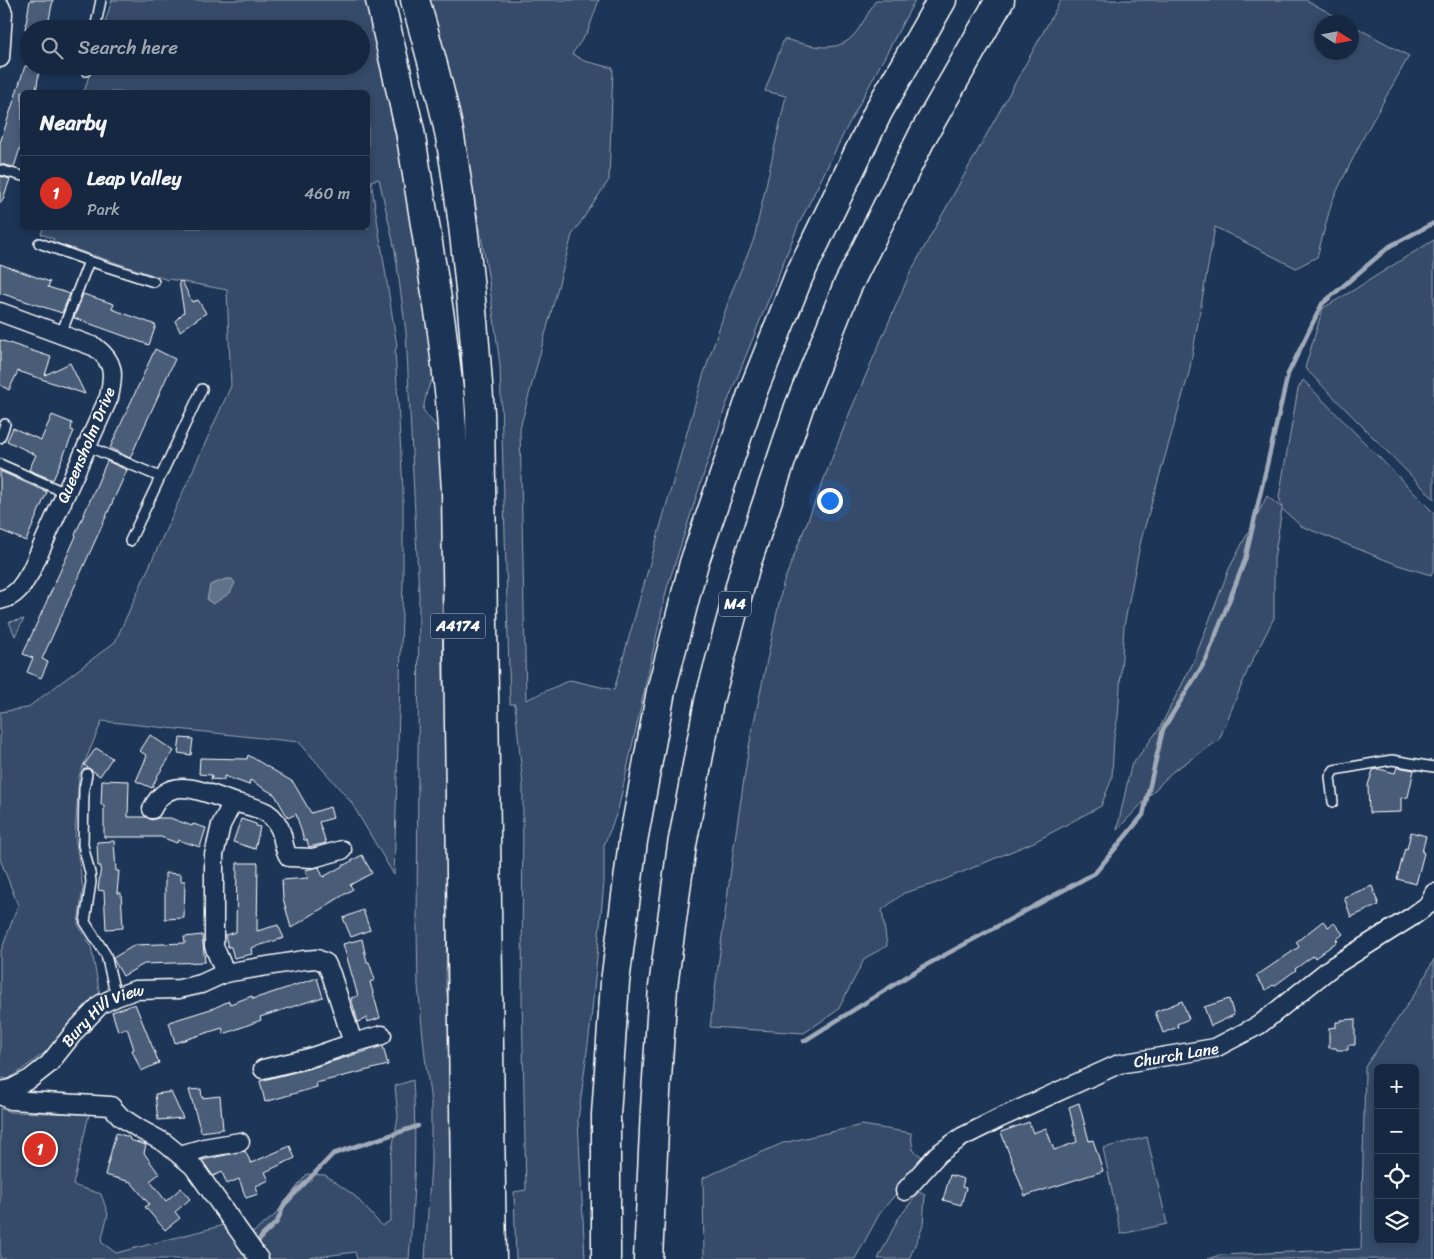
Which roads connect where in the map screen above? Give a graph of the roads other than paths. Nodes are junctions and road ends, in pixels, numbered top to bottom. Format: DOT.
graph roads {
  1 [pos="101,0"];
  2 [pos="380,0"];
  3 [pos="415,0"];
  4 [pos="942,0"];
  5 [pos="1000,0"];
  6 [pos="0,6"];
  7 [pos="97,20"];
  8 [pos="0,58"];
  9 [pos="0,170"];
  10 [pos="20,175"];
  11 [pos="39,243"];
  12 [pos="89,261"];
  13 [pos="154,282"];
  14 [pos="0,312"];
  15 [pos="61,334"];
  16 [pos="202,389"];
  17 [pos="5,424"];
  18 [pos="0,438"];
  19 [pos="87,446"];
  20 [pos="0,464"];
  21 [pos="160,477"];
  22 [pos="66,493"];
  23 [pos="130,541"];
  24 [pos="0,600"];
  25 [pos="1434,767"];
  26 [pos="87,774"];
  27 [pos="234,802"];
  28 [pos="1333,802"];
  29 [pos="152,809"];
  30 [pos="342,850"];
  31 [pos="1434,893"];
  32 [pos="225,973"];
  33 [pos="116,997"];
  34 [pos="382,1035"];
  35 [pos="353,1043"];
  36 [pos="263,1070"];
  37 [pos="0,1093"];
  38 [pos="240,1142"];
  39 [pos="180,1155"];
  40 [pos="905,1191"];
  41 [pos="255,1254"];
  42 [pos="466,1259"];
  43 [pos="492,1259"];
  44 [pos="606,1259"];
  45 [pos="648,1259"];
  1 -- 7 [label="lane"];
  2 -- 42 [label="highway, A4174"];
  3 -- 43 [label="highway, A4174"];
  4 -- 44 [label="highway"];
  5 -- 45 [label="highway, M4"];
  6 -- 8 [label="street"];
  9 -- 10 [label="lane"];
  11 -- 12 [label="lane"];
  12 -- 13 [label="lane"];
  12 -- 15 [label="lane"];
  14 -- 15 [label="street, Queensholm Drive"];
  15 -- 19 [label="street, Queensholm Drive"];
  16 -- 21 [label="lane"];
  17 -- 18 [label="lane"];
  19 -- 21 [label="lane"];
  19 -- 22 [label="street, Queensholm Drive"];
  20 -- 22 [label="lane"];
  21 -- 23 [label="lane"];
  22 -- 24 [label="street, Queensholm Drive"];
  25 -- 28 [label="lane"];
  26 -- 33 [label="lane"];
  27 -- 29 [label="street"];
  27 -- 30 [label="street"];
  27 -- 32 [label="street"];
  31 -- 40 [label="street, Church Lane"];
  32 -- 33 [label="street, Bury Hill View"];
  32 -- 35 [label="street, Bury Hill View"];
  33 -- 37 [label="street, Bury Hill View"];
  34 -- 35 [label="street"];
  35 -- 36 [label="street"];
  37 -- 39 [label="street"];
  38 -- 39 [label="street"];
  39 -- 41 [label="street"];
}
